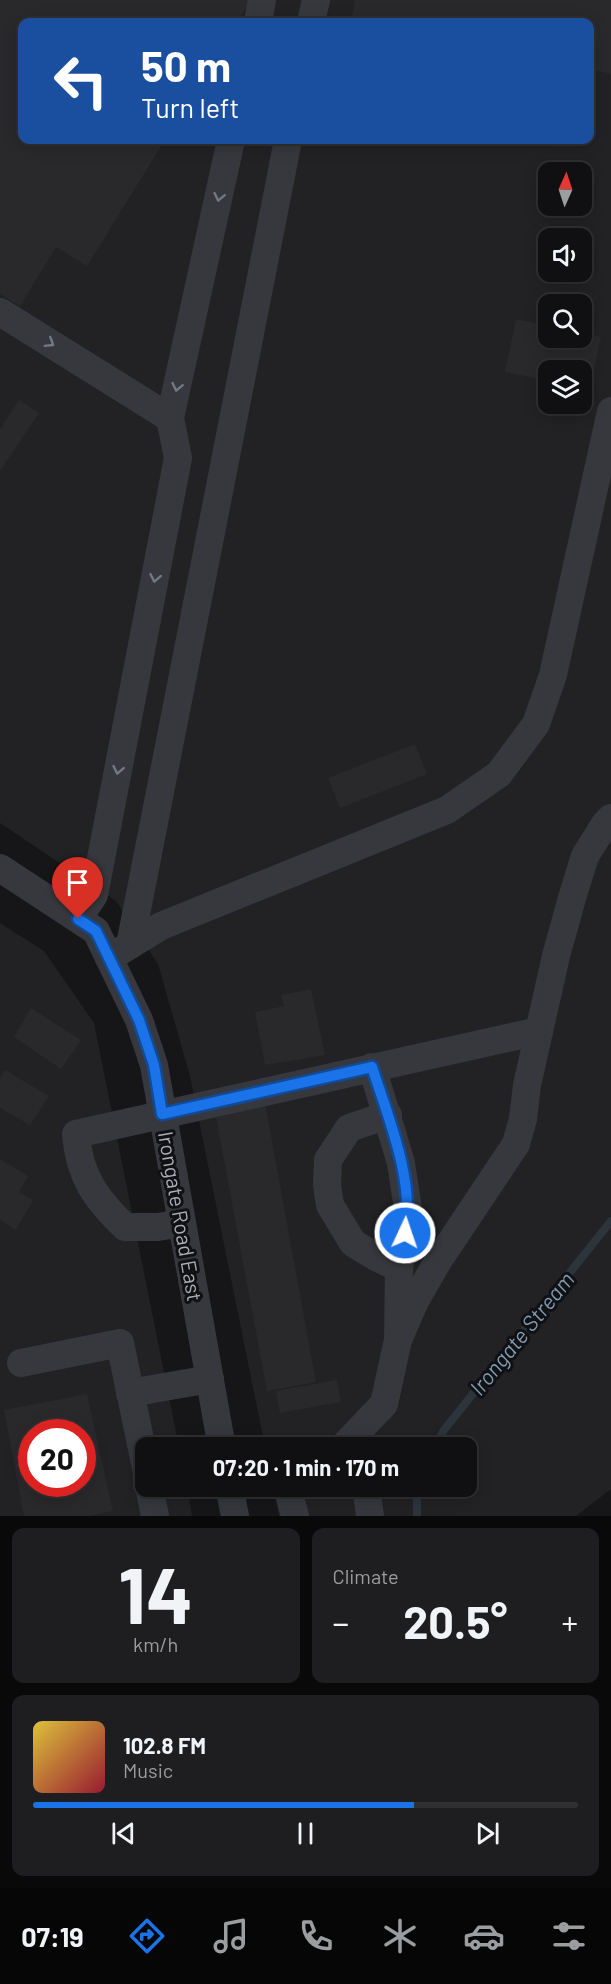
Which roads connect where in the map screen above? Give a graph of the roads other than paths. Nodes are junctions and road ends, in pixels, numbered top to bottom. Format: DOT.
graph roads {
  1 [pos="262,0"];
  2 [pos="316,0"];
  3 [pos="259,18"];
  4 [pos="312,18"];
  5 [pos="230,144"];
  6 [pos="287,144"];
  7 [pos="0,312"];
  8 [pos="611,411"];
  9 [pos="170,418"];
  10 [pos="611,818"];
  11 [pos="0,868"];
  12 [pos="78,919"];
  13 [pos="120,952"];
  14 [pos="539,1031"];
  15 [pos="372,1067"];
  16 [pos="162,1114"];
  17 [pos="388,1115"];
  18 [pos="182,1223"];
  19 [pos="399,1268"];
  20 [pos="398,1340"];
  21 [pos="21,1363"];
  22 [pos="210,1379"];
  23 [pos="130,1394"];
  24 [pos="139,1437"];
  25 [pos="220,1437"];
  26 [pos="352,1437"];
  27 [pos="151,1497"];
  28 [pos="290,1497"];
  29 [pos="367,1497"];
  30 [pos="155,1516"];
  31 [pos="295,1516"];
  32 [pos="370,1516"];
  1 -- 3 [label="street"];
  2 -- 4 [label="street"];
  5 -- 9 [label="street, one-way"];
  6 -- 13 [label="street"];
  7 -- 9 [label="street, one-way"];
  8 -- 13 [label="street"];
  9 -- 12 [label="street, one-way"];
  10 -- 14 [label="street"];
  11 -- 12 [label="street, Irongate Road East"];
  12 -- 13 [label="street, Irongate Road East"];
  13 -- 16 [label="street, Irongate Road East"];
  14 -- 15 [label="street"];
  14 -- 20 [label="street"];
  15 -- 16 [label="street"];
  15 -- 17 [label="street"];
  16 -- 18 [label="street, Irongate Road East"];
  16 -- 18 [label="street"];
  17 -- 19 [label="street"];
  17 -- 19 [label="street"];
  18 -- 22 [label="street, Irongate Road East"];
  19 -- 20 [label="street"];
  20 -- 26 [label="street"];
  21 -- 23 [label="street"];
  22 -- 23 [label="street"];
  22 -- 25 [label="street, Irongate Road East"];
  23 -- 24 [label="street"];
  27 -- 30 [label="street"];
  28 -- 31 [label="street"];
  29 -- 32 [label="street"];
}
